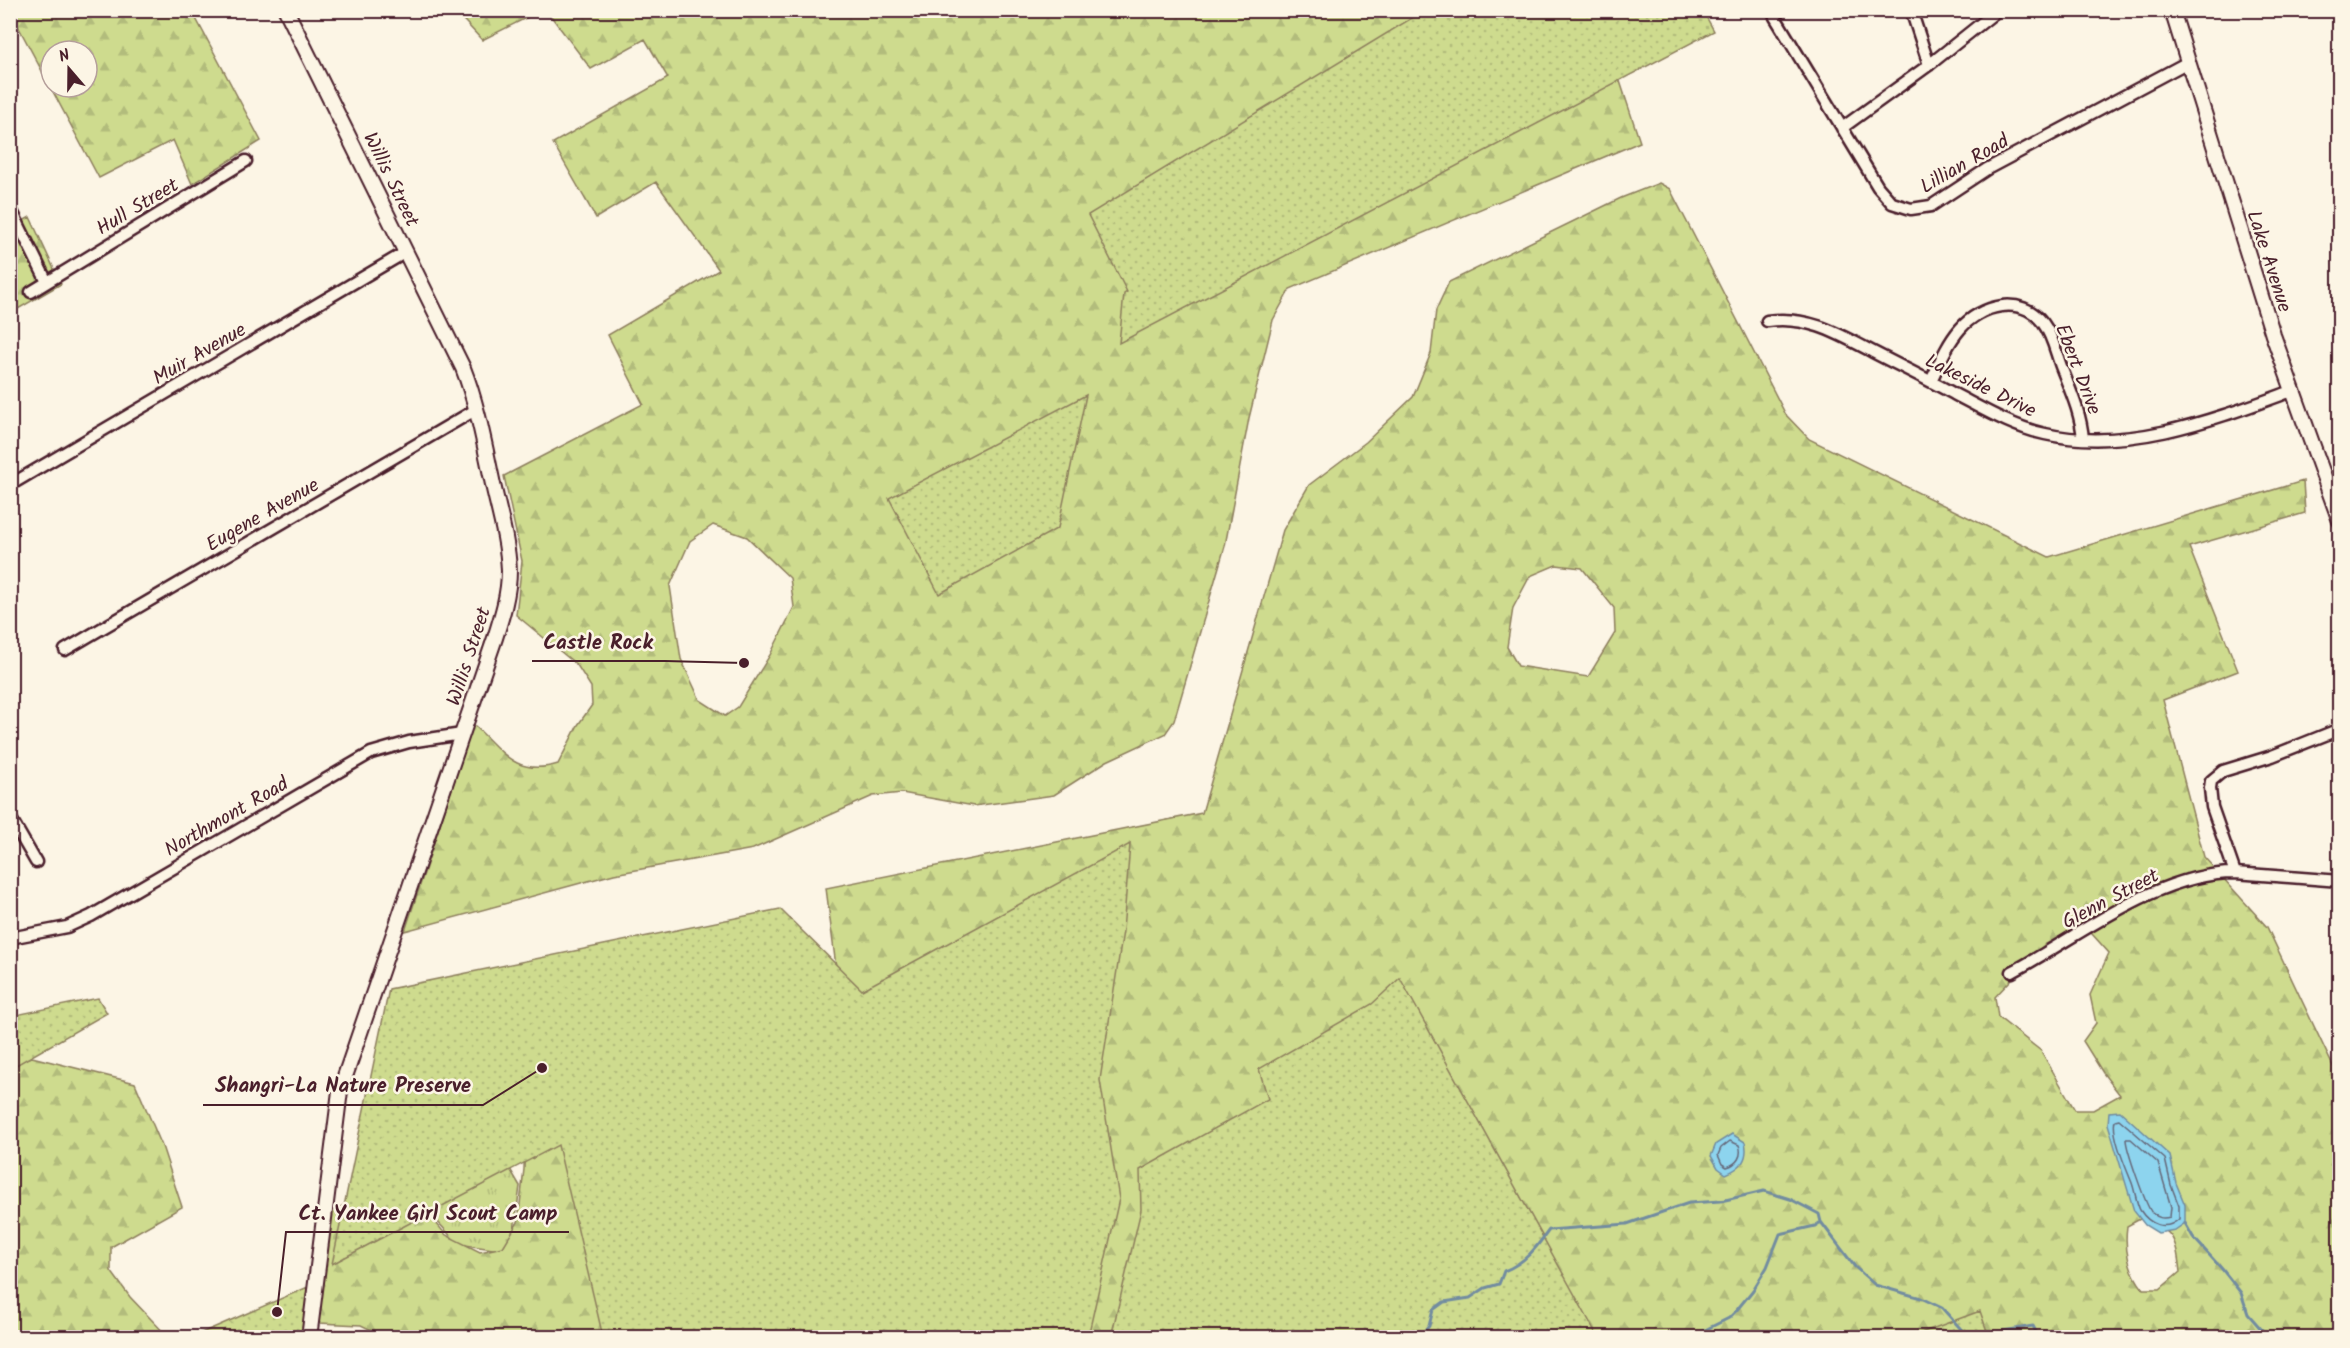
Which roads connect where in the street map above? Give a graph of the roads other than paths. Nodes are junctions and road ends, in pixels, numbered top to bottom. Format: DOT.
graph roads {
  1 [pos="286,10"];
  2 [pos="1773,10"];
  3 [pos="1911,10"];
  4 [pos="1998,10"];
  5 [pos="2172,10"];
  6 [pos="2188,62"];
  7 [pos="1929,65"];
  8 [pos="1842,128"];
  9 [pos="246,161"];
  10 [pos="10,207"];
  11 [pos="406,252"];
  12 [pos="47,282"];
  13 [pos="31,292"];
  14 [pos="1767,321"];
  15 [pos="1931,381"];
  16 [pos="2292,391"];
  17 [pos="477,409"];
  18 [pos="2083,439"];
  19 [pos="10,485"];
  20 [pos="2340,521"];
  21 [pos="65,650"];
  22 [pos="2340,729"];
  23 [pos="462,734"];
  24 [pos="10,817"];
  25 [pos="36,862"];
  26 [pos="2235,873"];
  27 [pos="2340,881"];
  28 [pos="10,938"];
  29 [pos="2012,972"];
  30 [pos="309,1338"];
  1 -- 11 [label="main road, Willis Street"];
  2 -- 8 [label="street, Lillian Road"];
  3 -- 7 [label="street"];
  4 -- 7 [label="street"];
  5 -- 6 [label="main road, Lake Avenue"];
  6 -- 8 [label="street, Lillian Road"];
  6 -- 16 [label="main road, Lake Avenue"];
  7 -- 8 [label="street"];
  9 -- 12 [label="street, Hull Street"];
  10 -- 12 [label="street"];
  11 -- 17 [label="main road, Willis Street"];
  11 -- 19 [label="street, Muir Avenue"];
  12 -- 13 [label="street, Hull Street"];
  14 -- 15 [label="street, Lakeside Drive"];
  15 -- 18 [label="street, Lakeside Drive"];
  15 -- 18 [label="street, Ebert Drive"];
  16 -- 18 [label="street, Lakeside Drive"];
  16 -- 20 [label="main road, Lake Avenue"];
  17 -- 21 [label="street, Eugene Avenue"];
  17 -- 23 [label="main road, Willis Street"];
  22 -- 26 [label="street"];
  23 -- 28 [label="street, Northmont Road"];
  23 -- 30 [label="main road, Willis Street"];
  24 -- 25 [label="street"];
  26 -- 27 [label="street, Glenn Street"];
  26 -- 29 [label="street, Glenn Street"];
}
